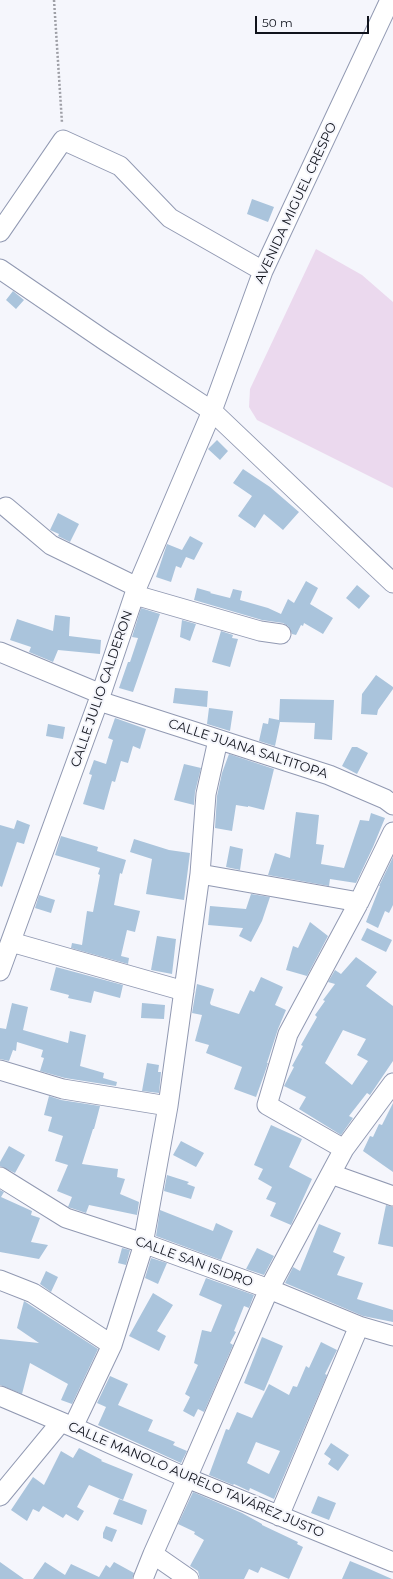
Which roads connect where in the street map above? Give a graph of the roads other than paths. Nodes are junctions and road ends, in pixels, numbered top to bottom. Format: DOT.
graph roads {
  1 [pos="390,0"];
  2 [pos="0,232"];
  3 [pos="0,269"];
  4 [pos="263,271"];
  5 [pos="212,411"];
  6 [pos="6,507"];
  7 [pos="393,583"];
  8 [pos="136,591"];
  9 [pos="281,634"];
  10 [pos="0,652"];
  11 [pos="100,697"];
  12 [pos="218,740"];
  13 [pos="393,805"];
  14 [pos="393,832"];
  15 [pos="200,874"];
  16 [pos="360,902"];
  17 [pos="11,942"];
  18 [pos="0,971"];
  19 [pos="184,991"];
  20 [pos="0,1070"];
  21 [pos="393,1083"];
  22 [pos="168,1106"];
  23 [pos="344,1148"];
  24 [pos="331,1174"];
  25 [pos="0,1177"];
  26 [pos="393,1196"];
  27 [pos="143,1243"];
  28 [pos="0,1280"];
  29 [pos="269,1289"];
  30 [pos="359,1326"];
  31 [pos="393,1336"];
  32 [pos="112,1345"];
  33 [pos="0,1396"];
  34 [pos="67,1424"];
  35 [pos="187,1478"];
  36 [pos="0,1496"];
  37 [pos="279,1516"];
  38 [pos="153,1554"];
  39 [pos="393,1562"];
  40 [pos="143,1579"];
  41 [pos="189,1579"];
  1 -- 4 [label="street, AVENIDA MIGUEL CRESPO"];
  2 -- 4 [label="street"];
  3 -- 5 [label="street"];
  4 -- 5 [label="street, AVENIDA MIGUEL CRESPO"];
  5 -- 7 [label="street"];
  5 -- 8 [label="street, CALLE JULIO CALDERON"];
  6 -- 8 [label="street"];
  8 -- 9 [label="street"];
  8 -- 11 [label="street, CALLE JULIO CALDERON"];
  10 -- 11 [label="street, CALLE JUANA SALTITOPA"];
  11 -- 12 [label="street, CALLE JUANA SALTITOPA"];
  11 -- 17 [label="street, CALLE JULIO CALDERON"];
  12 -- 13 [label="street, CALLE JUANA SALTITOPA"];
  12 -- 15 [label="street"];
  14 -- 16 [label="street"];
  15 -- 16 [label="street"];
  15 -- 19 [label="street"];
  16 -- 23 [label="street"];
  17 -- 18 [label="street, CALLE JULIO CALDERON"];
  17 -- 19 [label="street"];
  19 -- 22 [label="street"];
  20 -- 22 [label="street"];
  21 -- 23 [label="street"];
  22 -- 27 [label="street"];
  23 -- 24 [label="street"];
  24 -- 26 [label="street"];
  24 -- 29 [label="street"];
  25 -- 27 [label="street, CALLE SAN ISIDRO"];
  27 -- 29 [label="street, CALLE SAN ISIDRO"];
  27 -- 32 [label="street"];
  28 -- 32 [label="street"];
  29 -- 30 [label="street, CALLE SAN ISIDRO"];
  29 -- 35 [label="street"];
  30 -- 31 [label="street, CALLE SAN ISIDRO"];
  30 -- 37 [label="street"];
  32 -- 34 [label="street"];
  33 -- 34 [label="street, CALLE MANOLO AURELO TAVÁREZ JUSTO"];
  34 -- 35 [label="street, CALLE MANOLO AURELO TAVÁREZ JUSTO"];
  34 -- 36 [label="street"];
  35 -- 37 [label="street, CALLE MANOLO AURELO TAVÁREZ JUSTO"];
  35 -- 38 [label="street"];
  37 -- 39 [label="street, CALLE MANOLO AURELO TAVÁREZ JUSTO"];
  38 -- 40 [label="street"];
  38 -- 41 [label="street"];
}
